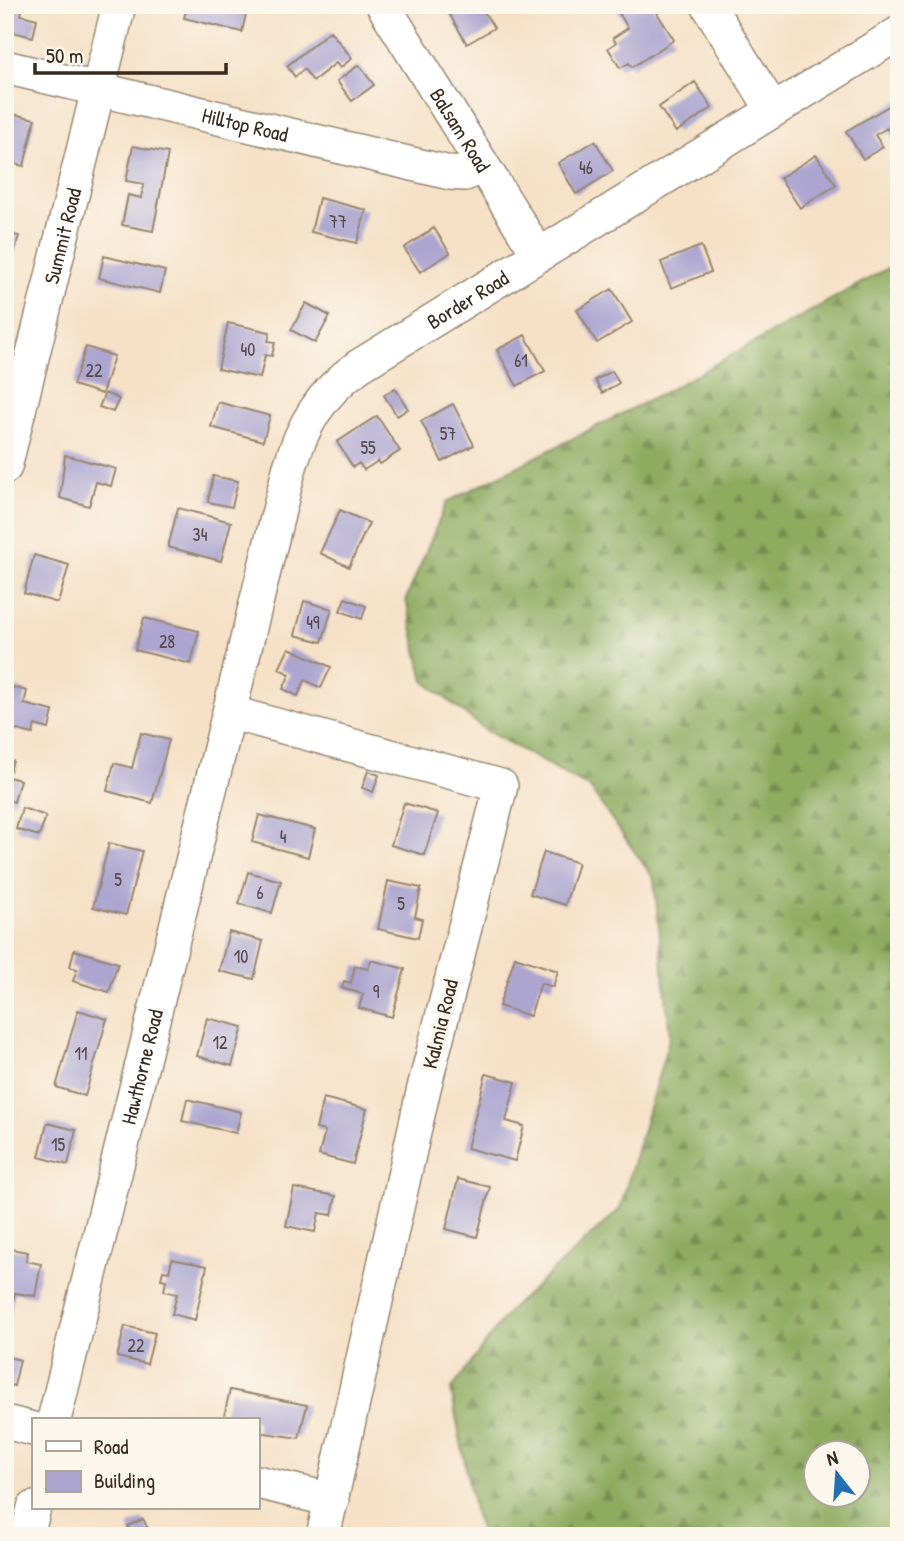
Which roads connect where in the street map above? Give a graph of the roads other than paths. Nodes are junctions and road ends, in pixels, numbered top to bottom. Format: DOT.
graph roads {
  1 [pos="119,5"];
  2 [pos="383,5"];
  3 [pos="708,5"];
  4 [pos="899,33"];
  5 [pos="5,67"];
  6 [pos="99,88"];
  7 [pos="772,109"];
  8 [pos="482,166"];
  9 [pos="538,254"];
  10 [pos="5,467"];
  11 [pos="232,713"];
  12 [pos="55,1418"];
  13 [pos="5,1422"];
  14 [pos="32,1429"];
  15 [pos="259,1482"];
  16 [pos="332,1500"];
  17 [pos="34,1510"];
  18 [pos="27,1536"];
  19 [pos="323,1536"];
  1 -- 6 [label="street, Summit Road"];
  2 -- 8 [label="street, Balsam Road"];
  3 -- 7 [label="street"];
  4 -- 7 [label="street, Border Road"];
  5 -- 6 [label="street, Hilltop Road"];
  6 -- 8 [label="street, Hilltop Road"];
  6 -- 10 [label="street, Summit Road"];
  7 -- 9 [label="street, Border Road"];
  8 -- 9 [label="street, Balsam Road"];
  9 -- 11 [label="street, Border Road"];
  11 -- 12 [label="street, Hawthorne Road"];
  11 -- 16 [label="street, Kalmia Road"];
  13 -- 14 [label="street"];
  15 -- 16 [label="street"];
  16 -- 19 [label="street, Kalmia Road"];
  17 -- 18 [label="street"];
}
